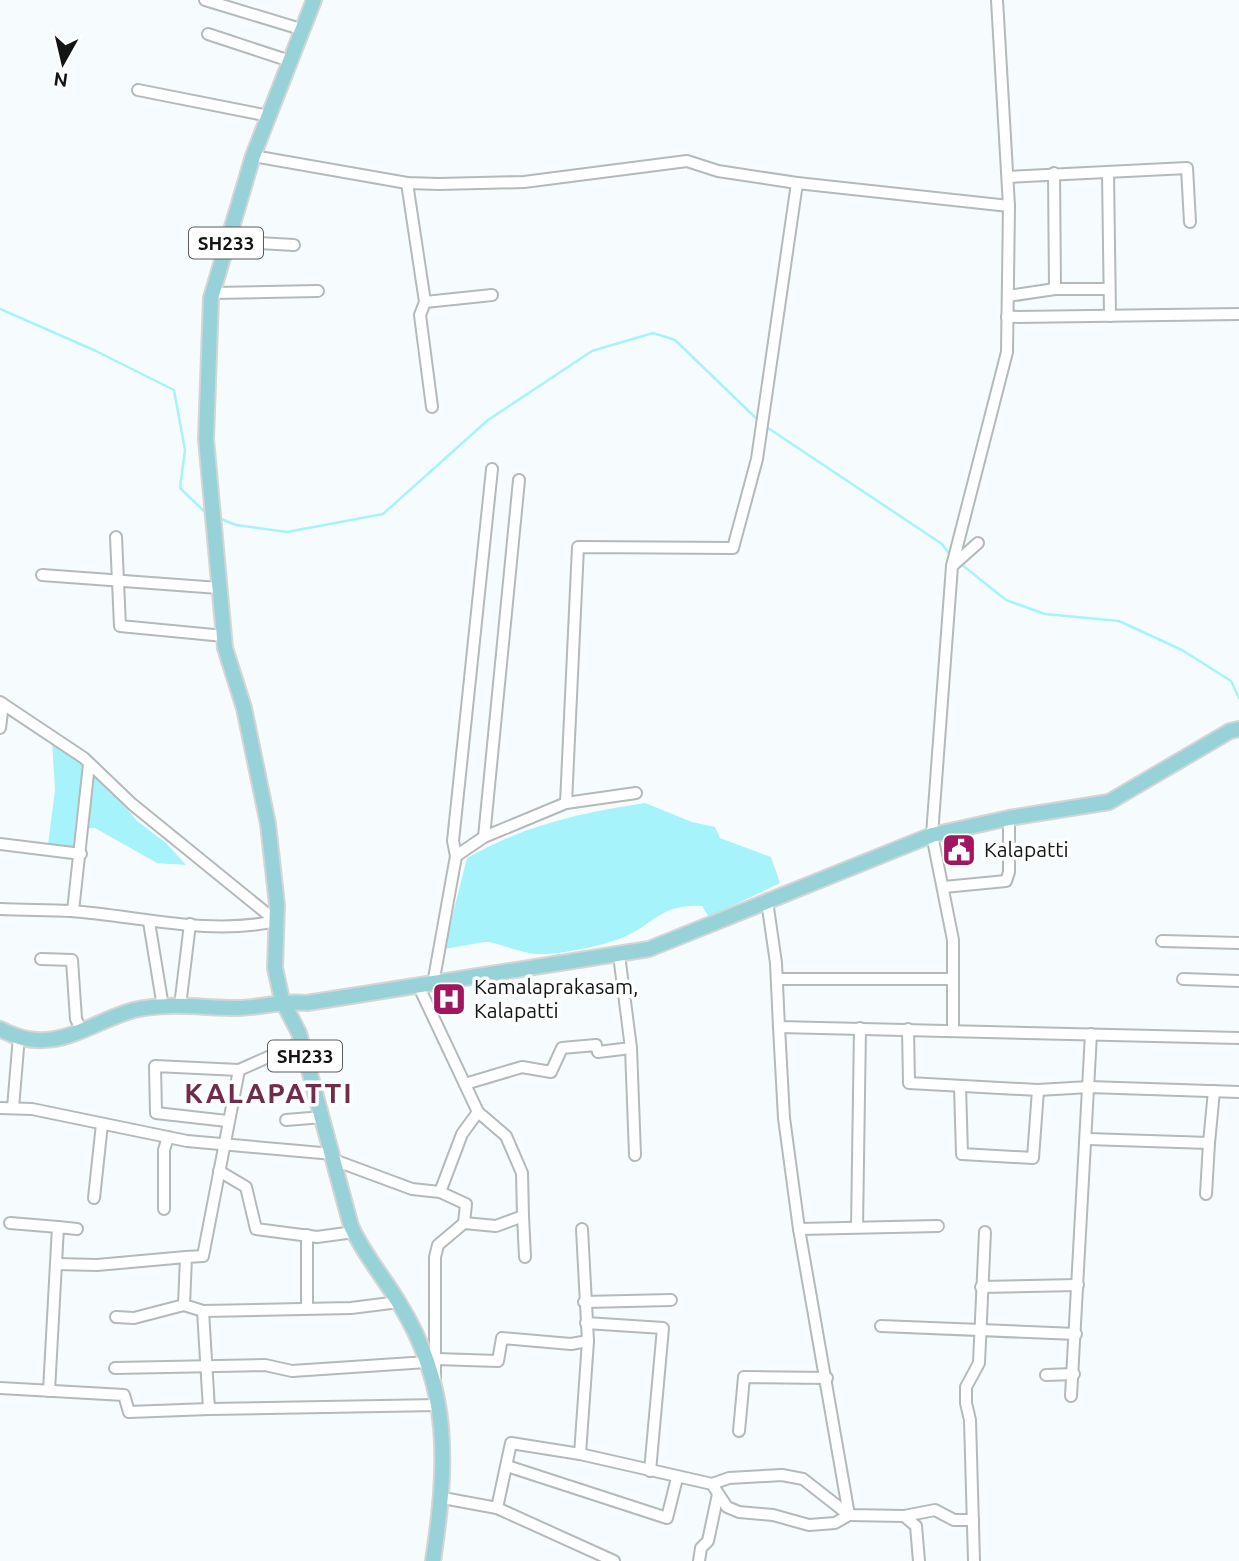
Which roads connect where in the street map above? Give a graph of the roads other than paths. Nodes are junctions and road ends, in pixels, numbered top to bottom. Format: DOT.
graph roads {
  1 [pos="205,0"];
  2 [pos="314,0"];
  3 [pos="997,0"];
  4 [pos="304,30"];
  5 [pos="208,34"];
  6 [pos="290,61"];
  7 [pos="138,90"];
  8 [pos="269,116"];
  9 [pos="253,156"];
  10 [pos="1108,172"];
  11 [pos="1054,173"];
  12 [pos="1008,177"];
  13 [pos="407,183"];
  14 [pos="797,183"];
  15 [pos="1010,206"];
  16 [pos="1190,222"];
  17 [pos="226,242"];
  18 [pos="294,244"];
  19 [pos="1055,289"];
  20 [pos="1109,289"];
  21 [pos="318,291"];
  22 [pos="212,293"];
  23 [pos="492,295"];
  24 [pos="1008,296"];
  25 [pos="425,302"];
  26 [pos="1239,314"];
  27 [pos="1110,316"];
  28 [pos="1007,317"];
  29 [pos="432,407"];
  30 [pos="492,469"];
  31 [pos="519,480"];
  32 [pos="116,537"];
  33 [pos="974,547"];
  34 [pos="952,565"];
  35 [pos="42,575"];
  36 [pos="116,580"];
  37 [pos="219,588"];
  38 [pos="224,636"];
  39 [pos="2,703"];
  40 [pos="0,728"];
  41 [pos="1239,730"];
  42 [pos="89,764"];
  43 [pos="636,793"];
  44 [pos="566,803"];
  45 [pos="1009,818"];
  46 [pos="932,835"];
  47 [pos="484,837"];
  48 [pos="0,844"];
  49 [pos="81,854"];
  50 [pos="456,856"];
  51 [pos="944,887"];
  52 [pos="768,901"];
  53 [pos="0,909"];
  54 [pos="73,911"];
  55 [pos="276,920"];
  56 [pos="149,922"];
  57 [pos="190,924"];
  58 [pos="1162,941"];
  59 [pos="1239,943"];
  60 [pos="619,955"];
  61 [pos="41,959"];
  62 [pos="777,979"];
  63 [pos="953,979"];
  64 [pos="1183,979"];
  65 [pos="1239,981"];
  66 [pos="426,986"];
  67 [pos="282,1000"];
  68 [pos="180,1006"];
  69 [pos="163,1007"];
  70 [pos="779,1027"];
  71 [pos="860,1028"];
  72 [pos="0,1029"];
  73 [pos="908,1029"];
  74 [pos="953,1031"];
  75 [pos="82,1032"];
  76 [pos="1091,1034"];
  77 [pos="19,1036"];
  78 [pos="1239,1038"];
  79 [pos="302,1042"];
  80 [pos="631,1048"];
  81 [pos="239,1070"];
  82 [pos="465,1084"];
  83 [pos="960,1086"];
  84 [pos="1090,1087"];
  85 [pos="1038,1090"];
  86 [pos="1214,1091"];
  87 [pos="1239,1092"];
  88 [pos="0,1108"];
  89 [pos="13,1108"];
  90 [pos="478,1112"];
  91 [pos="323,1117"];
  92 [pos="286,1120"];
  93 [pos="227,1121"];
  94 [pos="102,1124"];
  95 [pos="168,1138"];
  96 [pos="1088,1139"];
  97 [pos="1209,1143"];
  98 [pos="222,1145"];
  99 [pos="635,1155"];
  100 [pos="334,1157"];
  101 [pos="219,1171"];
  102 [pos="440,1192"];
  103 [pos="1206,1194"];
  104 [pos="94,1198"];
  105 [pos="164,1209"];
  106 [pos="523,1216"];
  107 [pos="10,1223"];
  108 [pos="464,1223"];
  109 [pos="938,1226"];
  110 [pos="58,1227"];
  111 [pos="857,1227"];
  112 [pos="77,1229"];
  113 [pos="582,1229"];
  114 [pos="799,1229"];
  115 [pos="354,1232"];
  116 [pos="985,1232"];
  117 [pos="307,1235"];
  118 [pos="186,1256"];
  119 [pos="525,1257"];
  120 [pos="57,1264"];
  121 [pos="1078,1285"];
  122 [pos="981,1287"];
  123 [pos="671,1300"];
  124 [pos="399,1302"];
  125 [pos="583,1302"];
  126 [pos="184,1306"];
  127 [pos="307,1308"];
  128 [pos="203,1311"];
  129 [pos="116,1317"];
  130 [pos="586,1323"];
  131 [pos="881,1326"];
  132 [pos="982,1332"];
  133 [pos="1076,1334"];
  134 [pos="588,1341"];
  135 [pos="432,1361"];
  136 [pos="206,1365"];
  137 [pos="115,1368"];
  138 [pos="1074,1374"];
  139 [pos="1046,1375"];
  140 [pos="827,1378"];
  141 [pos="0,1388"];
  142 [pos="48,1391"];
  143 [pos="1071,1396"];
  144 [pos="438,1405"];
  145 [pos="209,1409"];
  146 [pos="739,1431"];
  147 [pos="580,1454"];
  148 [pos="507,1466"];
  149 [pos="650,1471"];
  150 [pos="677,1478"];
  151 [pos="715,1489"];
  152 [pos="443,1498"];
  153 [pos="497,1508"];
  154 [pos="849,1514"];
  155 [pos="904,1516"];
  156 [pos="973,1520"];
  157 [pos="433,1561"];
  158 [pos="614,1561"];
  159 [pos="699,1561"];
  160 [pos="919,1561"];
  161 [pos="974,1561"];
  1 -- 4 [label="street"];
  2 -- 4 [label="main road, SH233"];
  3 -- 12 [label="street"];
  4 -- 6 [label="main road, SH233"];
  5 -- 6 [label="street"];
  6 -- 8 [label="main road, SH233"];
  7 -- 8 [label="street"];
  8 -- 9 [label="main road, SH233"];
  9 -- 13 [label="street"];
  9 -- 17 [label="main road, SH233"];
  10 -- 11 [label="street"];
  10 -- 16 [label="street"];
  10 -- 20 [label="street"];
  11 -- 12 [label="street"];
  11 -- 19 [label="street"];
  12 -- 15 [label="street"];
  13 -- 14 [label="street"];
  13 -- 25 [label="street"];
  14 -- 15 [label="street"];
  14 -- 44 [label="street"];
  15 -- 24 [label="street"];
  17 -- 18 [label="street"];
  17 -- 22 [label="main road, SH233"];
  19 -- 20 [label="street"];
  19 -- 24 [label="street"];
  20 -- 27 [label="street"];
  21 -- 22 [label="street"];
  22 -- 37 [label="main road, SH233"];
  23 -- 25 [label="street"];
  24 -- 28 [label="street"];
  25 -- 29 [label="street"];
  26 -- 27 [label="street"];
  27 -- 28 [label="street"];
  28 -- 34 [label="street"];
  30 -- 50 [label="street"];
  31 -- 47 [label="street"];
  32 -- 36 [label="street"];
  33 -- 34 [label="street"];
  34 -- 46 [label="street"];
  35 -- 36 [label="street"];
  36 -- 37 [label="street"];
  36 -- 38 [label="street"];
  37 -- 38 [label="main road, SH233"];
  38 -- 55 [label="main road, SH233"];
  39 -- 40 [label="street"];
  39 -- 42 [label="street"];
  41 -- 45 [label="main road"];
  42 -- 49 [label="street"];
  42 -- 55 [label="street"];
  43 -- 44 [label="street"];
  44 -- 47 [label="street"];
  45 -- 46 [label="main road"];
  45 -- 51 [label="street"];
  46 -- 51 [label="street"];
  46 -- 52 [label="main road"];
  47 -- 50 [label="street"];
  48 -- 49 [label="street"];
  49 -- 54 [label="street"];
  50 -- 66 [label="street"];
  51 -- 63 [label="street"];
  52 -- 60 [label="main road"];
  52 -- 62 [label="street"];
  53 -- 54 [label="street"];
  54 -- 56 [label="street"];
  55 -- 57 [label="street"];
  55 -- 67 [label="main road, SH233"];
  56 -- 57 [label="street"];
  56 -- 69 [label="street"];
  57 -- 68 [label="street"];
  58 -- 59 [label="street"];
  60 -- 66 [label="main road"];
  60 -- 80 [label="street"];
  61 -- 75 [label="street"];
  62 -- 63 [label="street"];
  62 -- 70 [label="street"];
  63 -- 74 [label="street"];
  64 -- 65 [label="street"];
  66 -- 67 [label="main road"];
  66 -- 82 [label="street"];
  67 -- 68 [label="main road"];
  67 -- 79 [label="main road, SH233"];
  68 -- 69 [label="main road"];
  69 -- 75 [label="main road"];
  70 -- 71 [label="street"];
  70 -- 114 [label="street"];
  71 -- 73 [label="street"];
  71 -- 111 [label="street"];
  72 -- 77 [label="main road"];
  73 -- 74 [label="street"];
  73 -- 83 [label="street"];
  74 -- 76 [label="street"];
  75 -- 77 [label="main road"];
  76 -- 78 [label="street"];
  76 -- 84 [label="street"];
  77 -- 89 [label="street"];
  79 -- 81 [label="street"];
  79 -- 91 [label="main road, SH233"];
  80 -- 82 [label="street"];
  80 -- 99 [label="street"];
  81 -- 93 [label="street"];
  81 -- 93 [label="street"];
  82 -- 90 [label="street"];
  83 -- 85 [label="street"];
  83 -- 85 [label="street"];
  84 -- 85 [label="street"];
  84 -- 86 [label="street"];
  84 -- 96 [label="street"];
  86 -- 87 [label="street"];
  86 -- 97 [label="street"];
  88 -- 89 [label="street"];
  89 -- 94 [label="street"];
  90 -- 102 [label="street"];
  90 -- 106 [label="street"];
  91 -- 92 [label="street"];
  91 -- 100 [label="main road, SH233"];
  93 -- 98 [label="street"];
  94 -- 95 [label="street"];
  94 -- 104 [label="street"];
  95 -- 98 [label="street"];
  95 -- 105 [label="street"];
  96 -- 97 [label="street"];
  96 -- 121 [label="street"];
  97 -- 103 [label="street"];
  98 -- 100 [label="street"];
  98 -- 101 [label="street"];
  100 -- 102 [label="street"];
  100 -- 115 [label="main road, SH233"];
  101 -- 117 [label="street"];
  101 -- 118 [label="street"];
  102 -- 108 [label="street"];
  106 -- 108 [label="street"];
  106 -- 119 [label="street"];
  107 -- 110 [label="street"];
  108 -- 135 [label="street"];
  109 -- 111 [label="street"];
  110 -- 112 [label="street"];
  110 -- 120 [label="street"];
  111 -- 114 [label="street"];
  113 -- 125 [label="street"];
  114 -- 140 [label="street"];
  115 -- 117 [label="street"];
  115 -- 124 [label="main road, SH233"];
  116 -- 122 [label="street"];
  117 -- 127 [label="street"];
  118 -- 120 [label="street"];
  118 -- 126 [label="street"];
  120 -- 142 [label="street"];
  121 -- 122 [label="street"];
  121 -- 133 [label="street"];
  122 -- 132 [label="street"];
  123 -- 125 [label="street"];
  124 -- 127 [label="street"];
  124 -- 135 [label="main road, SH233"];
  125 -- 130 [label="street"];
  126 -- 128 [label="street"];
  126 -- 129 [label="street"];
  127 -- 128 [label="street"];
  128 -- 136 [label="street"];
  130 -- 134 [label="street"];
  130 -- 149 [label="street"];
  131 -- 132 [label="street"];
  132 -- 133 [label="street"];
  132 -- 156 [label="street"];
  133 -- 138 [label="street"];
  134 -- 135 [label="street"];
  134 -- 147 [label="street"];
  135 -- 136 [label="street"];
  135 -- 144 [label="main road, SH233"];
  136 -- 137 [label="street"];
  136 -- 145 [label="street"];
  138 -- 139 [label="street"];
  138 -- 143 [label="street"];
  140 -- 146 [label="street"];
  140 -- 154 [label="street"];
  141 -- 142 [label="street"];
  142 -- 145 [label="street"];
  144 -- 145 [label="street"];
  144 -- 152 [label="main road, SH233"];
  147 -- 148 [label="street"];
  147 -- 149 [label="street"];
  148 -- 150 [label="street"];
  148 -- 153 [label="street"];
  149 -- 150 [label="street"];
  150 -- 151 [label="street"];
  151 -- 154 [label="street"];
  151 -- 154 [label="street"];
  151 -- 159 [label="street"];
  152 -- 153 [label="street"];
  152 -- 157 [label="main road, SH233"];
  153 -- 158 [label="street"];
  154 -- 155 [label="street"];
  155 -- 156 [label="street"];
  155 -- 160 [label="street"];
  156 -- 161 [label="street"];
}
